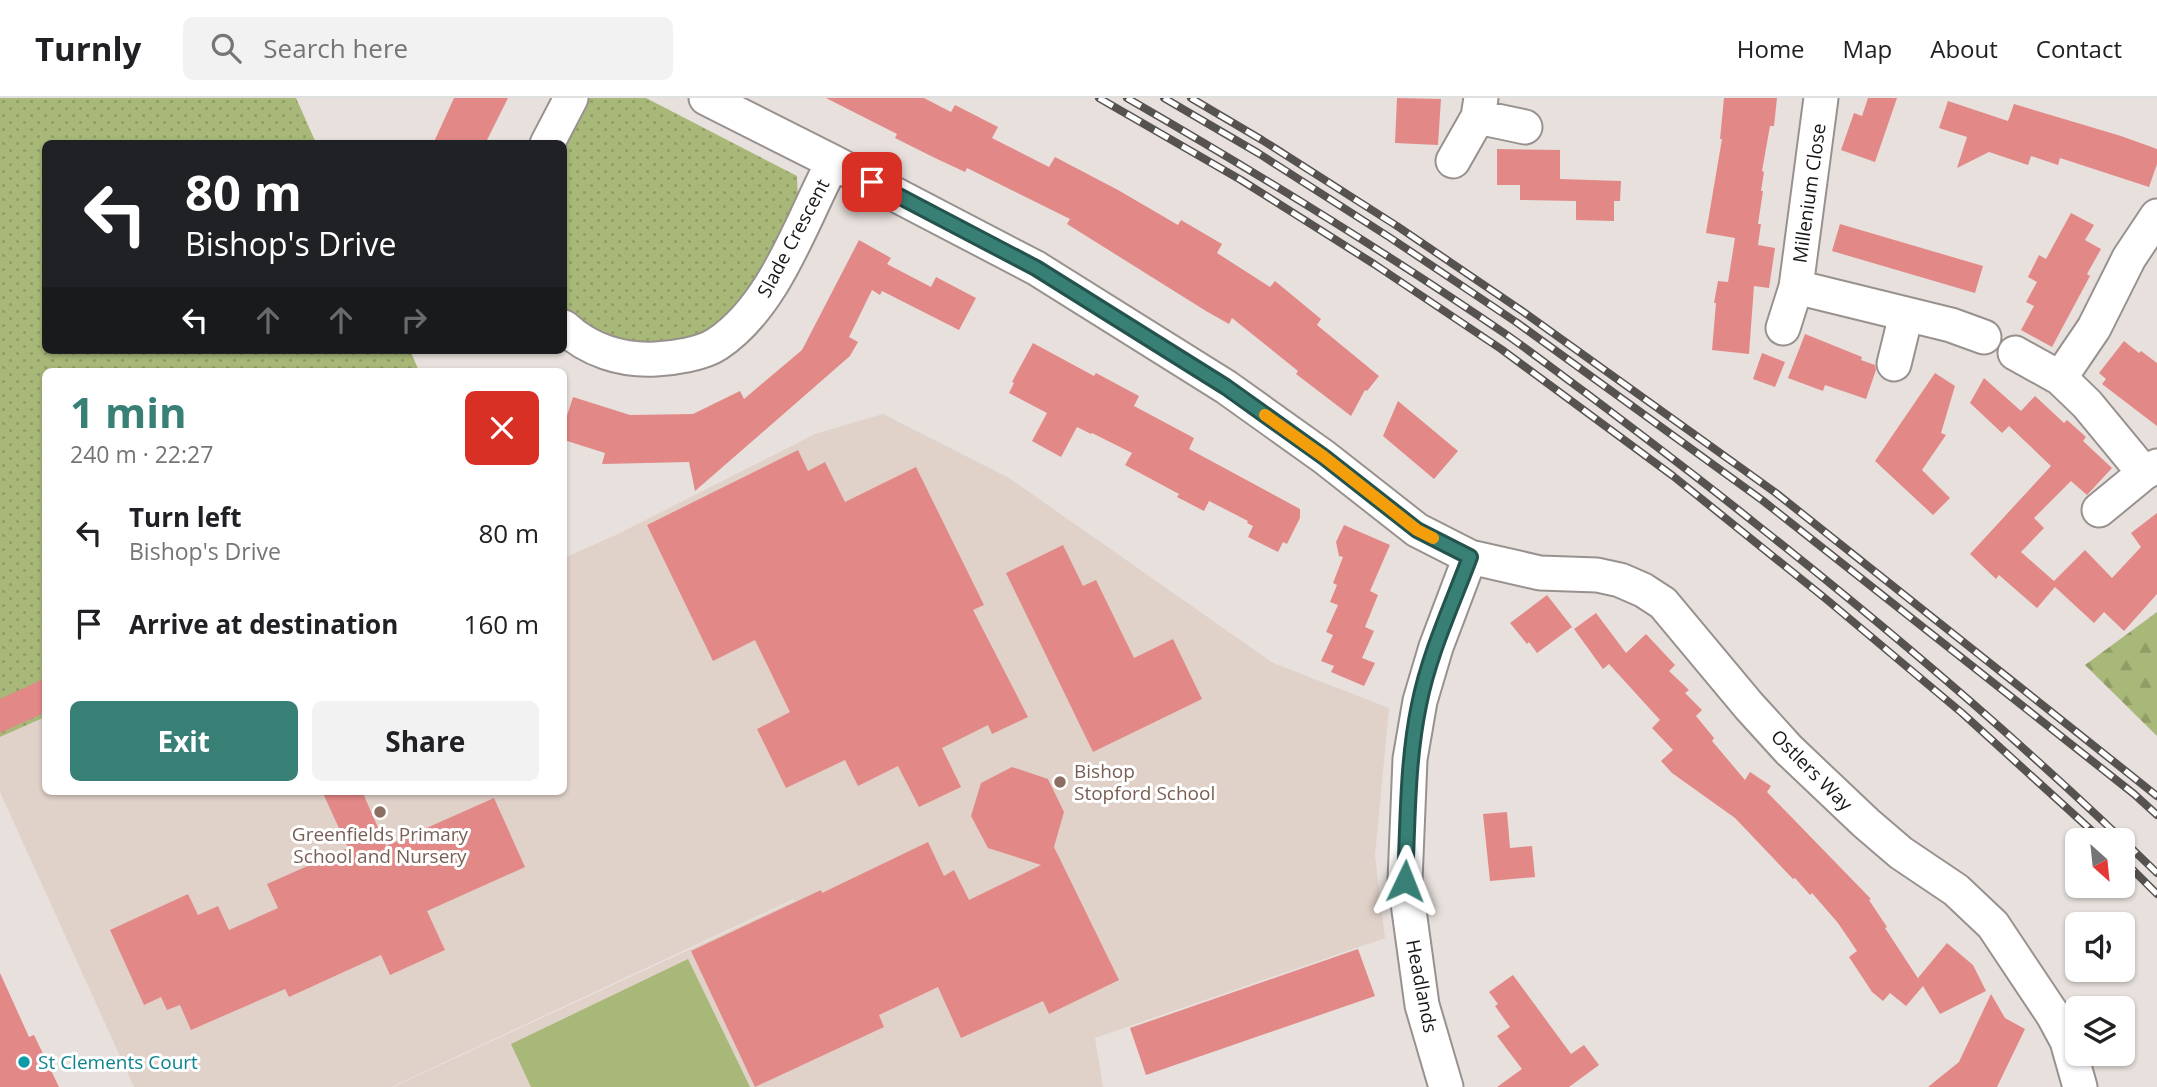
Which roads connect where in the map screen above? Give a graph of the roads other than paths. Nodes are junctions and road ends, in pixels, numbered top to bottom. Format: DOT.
graph roads {
  1 [pos="570,98"];
  2 [pos="706,98"];
  3 [pos="1821,98"];
  4 [pos="1479,107"];
  5 [pos="1525,127"];
  6 [pos="549,140"];
  7 [pos="1453,161"];
  8 [pos="833,162"];
  9 [pos="2157,216"];
  10 [pos="1796,287"];
  11 [pos="1906,315"];
  12 [pos="1783,328"];
  13 [pos="567,329"];
  14 [pos="1984,337"];
  15 [pos="2015,353"];
  16 [pos="1894,364"];
  17 [pos="2060,378"];
  18 [pos="2151,469"];
  19 [pos="2099,510"];
  20 [pos="1470,557"];
  21 [pos="1446,1087"];
  22 [pos="2080,1087"];
  1 -- 6 [label="street"];
  2 -- 8 [label="street, Ostlers Way"];
  3 -- 10 [label="street, Millenium Close"];
  4 -- 5 [label="street"];
  4 -- 7 [label="street"];
  8 -- 13 [label="street, Slade Crescent"];
  8 -- 20 [label="street, Ostlers Way"];
  9 -- 17 [label="street"];
  10 -- 11 [label="street, Millenium Close"];
  10 -- 12 [label="street, Millenium Close"];
  11 -- 14 [label="street, Millenium Close"];
  11 -- 16 [label="street"];
  15 -- 17 [label="street"];
  17 -- 18 [label="street"];
  18 -- 19 [label="street"];
  20 -- 21 [label="street, Headlands"];
  20 -- 22 [label="street, Ostlers Way"];
}
